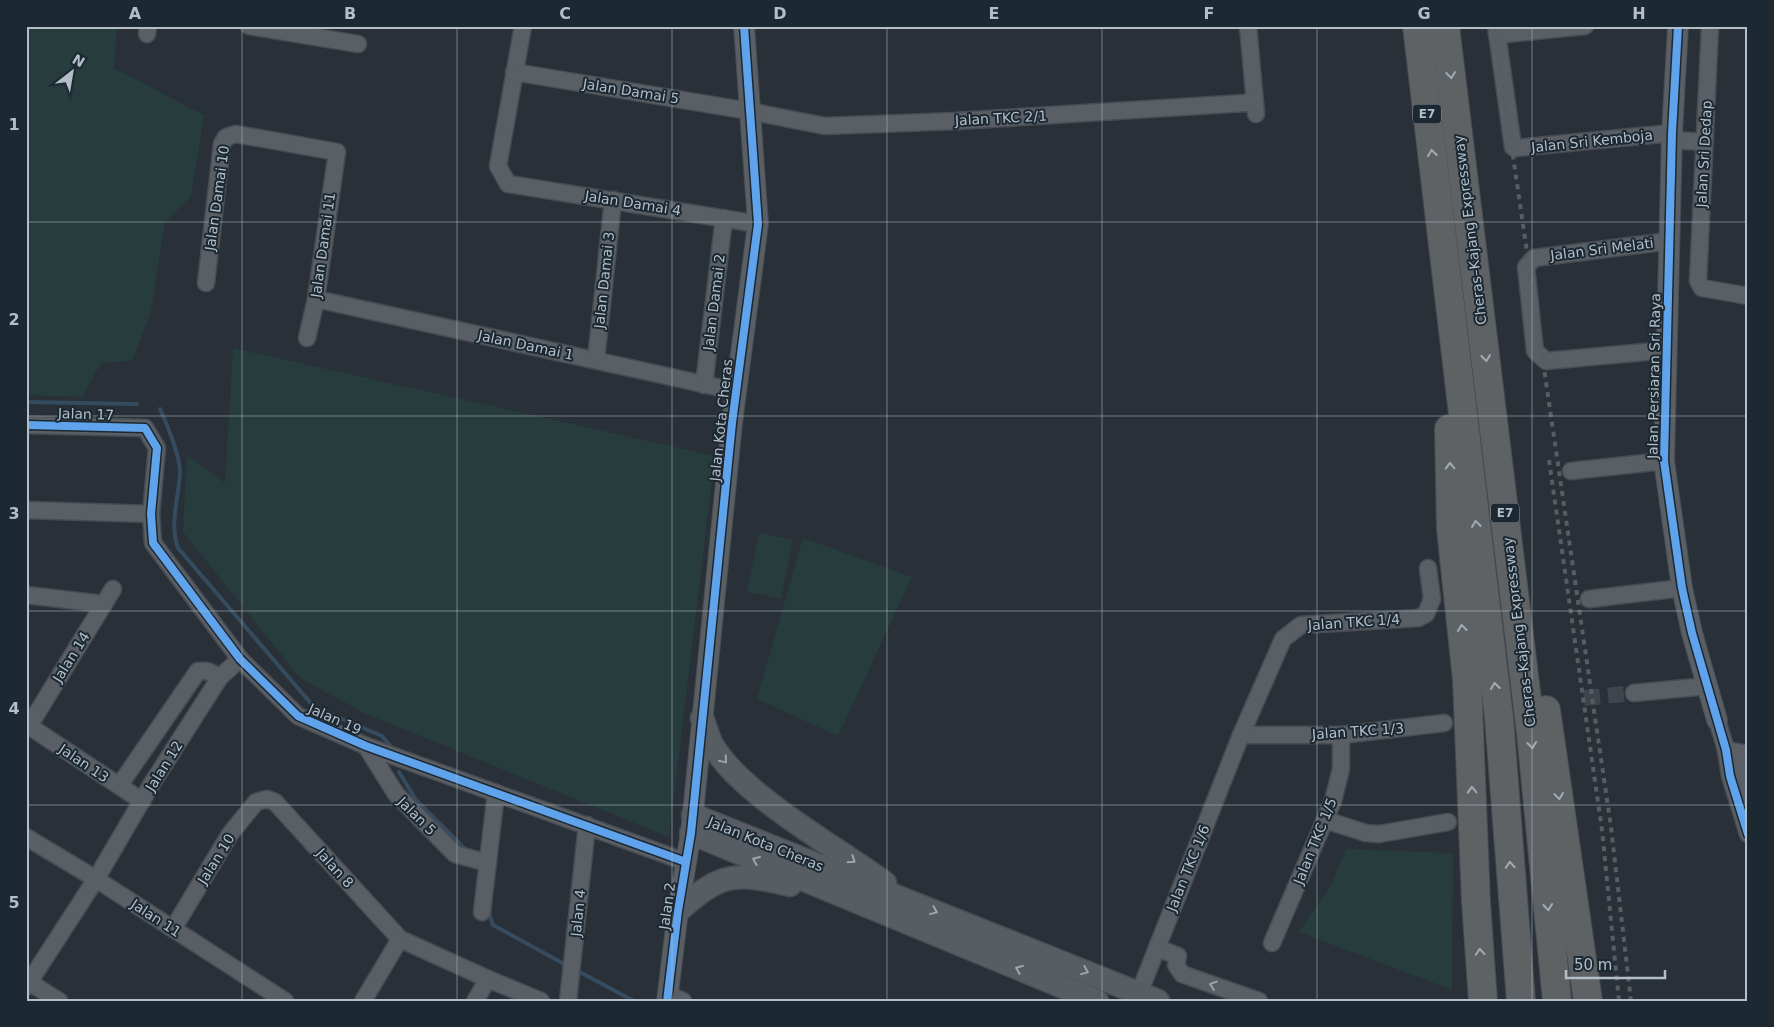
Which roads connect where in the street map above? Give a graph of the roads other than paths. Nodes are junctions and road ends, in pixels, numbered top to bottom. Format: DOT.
graph roads {
  1 [pos="249,26"];
  2 [pos="523,26"];
  3 [pos="744,26"];
  4 [pos="1248,26"];
  5 [pos="1416,26"];
  6 [pos="1445,26"];
  7 [pos="1585,26"];
  8 [pos="1678,26"];
  9 [pos="1710,26"];
  10 [pos="1496,31"];
  11 [pos="358,44"];
  12 [pos="514,72"];
  13 [pos="749,111"];
  14 [pos="1672,136"];
  15 [pos="1704,142"];
  16 [pos="337,152"];
  17 [pos="613,200"];
  18 [pos="1438,202"];
  19 [pos="724,218"];
  20 [pos="758,224"];
  21 [pos="1670,241"];
  22 [pos="206,282"];
  23 [pos="1748,296"];
  24 [pos="316,299"];
  25 [pos="307,338"];
  26 [pos="1667,350"];
  27 [pos="596,360"];
  28 [pos="704,385"];
  29 [pos="736,391"];
  30 [pos="26,425"];
  31 [pos="145,428"];
  32 [pos="1664,461"];
  33 [pos="1571,471"];
  34 [pos="1500,476"];
  35 [pos="26,510"];
  36 [pos="150,514"];
  37 [pos="1428,568"];
  38 [pos="1682,588"];
  39 [pos="113,589"];
  40 [pos="26,595"];
  41 [pos="1589,599"];
  42 [pos="104,604"];
  43 [pos="240,659"];
  44 [pos="220,677"];
  45 [pos="1707,686"];
  46 [pos="1634,693"];
  47 [pos="702,718"];
  48 [pos="1717,720"];
  49 [pos="1444,724"];
  50 [pos="28,725"];
  51 [pos="1241,735"];
  52 [pos="1340,735"];
  53 [pos="366,746"];
  54 [pos="1726,750"];
  55 [pos="1748,754"];
  56 [pos="119,786"];
  57 [pos="496,793"];
  58 [pos="1748,793"];
  59 [pos="267,799"];
  60 [pos="142,801"];
  61 [pos="1325,820"];
  62 [pos="1448,822"];
  63 [pos="692,824"];
  64 [pos="587,825"];
  65 [pos="1748,834"];
  66 [pos="26,837"];
  67 [pos="686,862"];
  68 [pos="488,863"];
  69 [pos="96,879"];
  70 [pos="849,898"];
  71 [pos="910,902"];
  72 [pos="678,911"];
  73 [pos="482,912"];
  74 [pos="173,929"];
  75 [pos="400,939"];
  76 [pos="1272,943"];
  77 [pos="1157,948"];
  78 [pos="488,980"];
  79 [pos="28,984"];
  80 [pos="1144,998"];
  81 [pos="673,999"];
  82 [pos="59,1001"];
  83 [pos="285,1001"];
  84 [pos="363,1001"];
  85 [pos="475,1001"];
  86 [pos="541,1001"];
  87 [pos="568,1001"];
  88 [pos="1097,1001"];
  89 [pos="1259,1001"];
  90 [pos="1483,1001"];
  91 [pos="1521,1001"];
  92 [pos="1557,1001"];
  93 [pos="1588,1001"];
  1 -- 11 [label="street"];
  2 -- 12 [label="street"];
  3 -- 13 [label="street, Jalan Kota Cheras"];
  4 -- 13 [label="street, Jalan TKC 2/1"];
  18 -- 5 [label="highway, Cheras–Kajang Expressway / E7, one-way"];
  6 -- 34 [label="highway, Cheras–Kajang Expressway / E7, one-way"];
  7 -- 10 [label="street"];
  8 -- 14 [label="street, Jalan Persiaran Sri Raya"];
  9 -- 15 [label="street, Jalan Sri Dedap"];
  10 -- 14 [label="street, Jalan Sri Kemboja"];
  12 -- 13 [label="street, Jalan Damai 5"];
  12 -- 17 [label="street, Jalan Damai 4"];
  13 -- 20 [label="street, Jalan Kota Cheras"];
  14 -- 15 [label="street, Jalan Sri Kemboja"];
  14 -- 21 [label="street, Jalan Persiaran Sri Raya"];
  15 -- 23 [label="street, Jalan Sri Dedap"];
  16 -- 22 [label="street, Jalan Damai 10"];
  16 -- 24 [label="street, Jalan Damai 11"];
  17 -- 19 [label="street, Jalan Damai 4"];
  17 -- 27 [label="street, Jalan Damai 3"];
  90 -- 18 [label="highway, one-way"];
  91 -- 18 [label="highway, Cheras–Kajang Expressway / E7, one-way"];
  19 -- 20 [label="street, Jalan Damai 4"];
  19 -- 28 [label="street, Jalan Damai 2"];
  20 -- 29 [label="street, Jalan Kota Cheras"];
  21 -- 26 [label="street, Jalan Persiaran Sri Raya"];
  21 -- 26 [label="street, Jalan Sri Melati"];
  24 -- 25 [label="street, Jalan Damai 11"];
  24 -- 27 [label="street, Jalan Damai 1"];
  26 -- 32 [label="street, Jalan Persiaran Sri Raya"];
  27 -- 28 [label="street, Jalan Damai 1"];
  28 -- 29 [label="street, Jalan Damai 1"];
  29 -- 47 [label="street, Jalan Kota Cheras"];
  30 -- 31 [label="street, Jalan 17"];
  31 -- 36 [label="street, Jalan 19"];
  32 -- 33 [label="street"];
  32 -- 38 [label="street, Jalan Persiaran Sri Raya"];
  34 -- 92 [label="highway, Cheras–Kajang Expressway / E7, one-way"];
  34 -- 93 [label="highway, one-way"];
  35 -- 36 [label="street"];
  36 -- 43 [label="street, Jalan 19"];
  37 -- 51 [label="street, Jalan TKC 1/4"];
  38 -- 41 [label="street"];
  38 -- 45 [label="street, Jalan Persiaran Sri Raya"];
  39 -- 42 [label="street, Jalan 14"];
  40 -- 42 [label="street"];
  42 -- 50 [label="street, Jalan 14"];
  43 -- 44 [label="street, Jalan 12"];
  43 -- 53 [label="street, Jalan 19"];
  44 -- 56 [label="street"];
  44 -- 60 [label="street, Jalan 12"];
  45 -- 46 [label="street"];
  45 -- 48 [label="street, Jalan Persiaran Sri Raya"];
  47 -- 63 [label="street, Jalan Kota Cheras"];
  47 -- 71 [label="main road, one-way"];
  48 -- 54 [label="street, Jalan Persiaran Sri Raya"];
  49 -- 52 [label="street, Jalan TKC 1/3"];
  50 -- 56 [label="street, Jalan 13"];
  51 -- 52 [label="street, Jalan TKC 1/3"];
  51 -- 77 [label="street, Jalan TKC 1/6"];
  52 -- 61 [label="street, Jalan TKC 1/5"];
  53 -- 57 [label="street, Jalan 19"];
  53 -- 68 [label="street, Jalan 5"];
  54 -- 55 [label="street"];
  54 -- 58 [label="street"];
  54 -- 65 [label="street"];
  56 -- 60 [label="street, Jalan 13"];
  57 -- 64 [label="street, Jalan 19"];
  57 -- 68 [label="street"];
  59 -- 74 [label="street, Jalan 10"];
  59 -- 75 [label="street, Jalan 8"];
  60 -- 69 [label="street, Jalan 12"];
  61 -- 62 [label="street"];
  61 -- 76 [label="street, Jalan TKC 1/5"];
  63 -- 67 [label="street, Jalan 2"];
  70 -- 63 [label="main road, Jalan Kota Cheras, one-way"];
  63 -- 71 [label="main road, Jalan Kota Cheras"];
  64 -- 67 [label="street, Jalan 19"];
  64 -- 87 [label="street, Jalan 4"];
  66 -- 69 [label="street, Jalan 11"];
  67 -- 72 [label="street, Jalan 2"];
  68 -- 73 [label="street"];
  69 -- 74 [label="street, Jalan 11"];
  69 -- 79 [label="street, Jalan 12"];
  70 -- 72 [label="main road"];
  88 -- 70 [label="main road, Jalan Kota Cheras, one-way"];
  71 -- 80 [label="main road, Jalan Kota Cheras, one-way"];
  72 -- 81 [label="street, Jalan 2"];
  74 -- 83 [label="street, Jalan 11"];
  75 -- 78 [label="street, Jalan 8"];
  75 -- 84 [label="street"];
  77 -- 80 [label="street, Jalan TKC 1/6"];
  89 -- 77 [label="street, one-way"];
  78 -- 85 [label="street"];
  78 -- 86 [label="street, Jalan 8"];
  79 -- 82 [label="street"];
}
